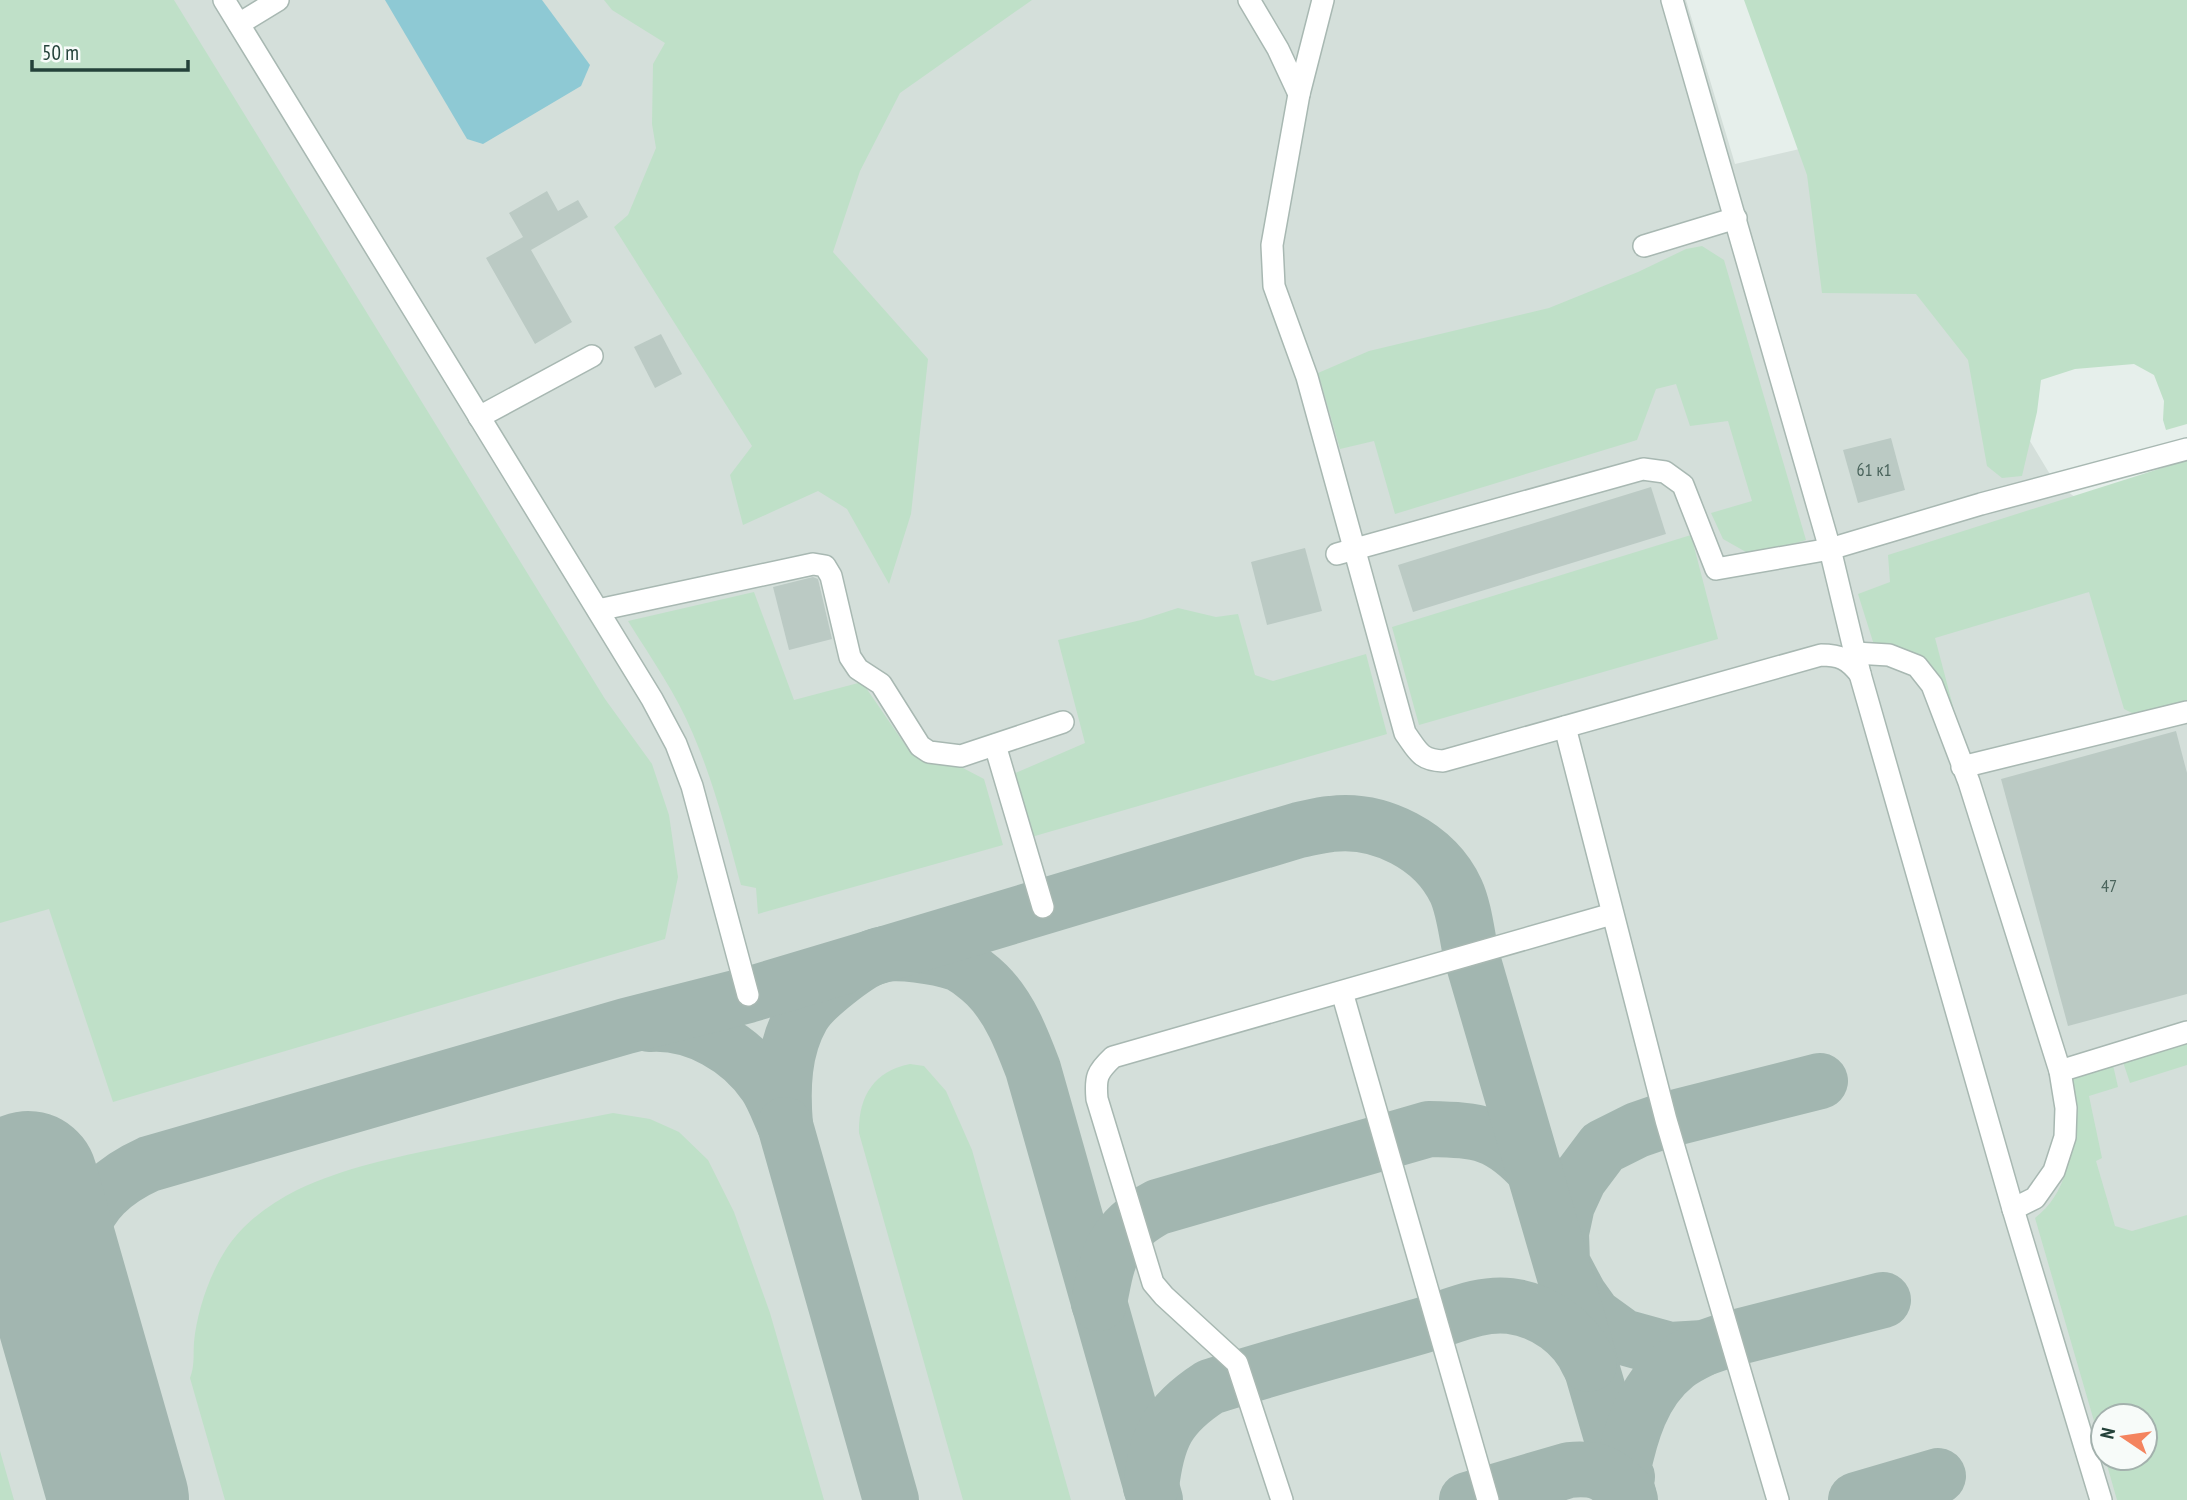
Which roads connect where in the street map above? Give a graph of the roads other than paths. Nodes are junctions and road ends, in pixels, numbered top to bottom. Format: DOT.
graph roads {
  1 [pos="225,0"];
  2 [pos="278,0"];
  3 [pos="1249,0"];
  4 [pos="1323,0"];
  5 [pos="1672,0"];
  6 [pos="239,24"];
  7 [pos="1299,94"];
  8 [pos="1735,218"];
  9 [pos="1644,246"];
  10 [pos="592,356"];
  11 [pos="479,417"];
  12 [pos="2187,449"];
  13 [pos="1830,549"];
  14 [pos="1346,550"];
  15 [pos="597,610"];
  16 [pos="1854,653"];
  17 [pos="1860,674"];
  18 [pos="2187,712"];
  19 [pos="1063,722"];
  20 [pos="1565,727"];
  21 [pos="995,745"];
  22 [pos="1962,767"];
  23 [pos="1043,907"];
  24 [pos="1612,914"];
  25 [pos="1342,992"];
  26 [pos="748,995"];
  27 [pos="2187,1032"];
  28 [pos="2060,1071"];
  29 [pos="2013,1209"];
  30 [pos="1282,1500"];
  31 [pos="1488,1500"];
  32 [pos="1778,1500"];
  33 [pos="2101,1500"];
  1 -- 6 [label="street"];
  2 -- 6 [label="street"];
  3 -- 7 [label="street"];
  4 -- 7 [label="street"];
  5 -- 8 [label="street"];
  6 -- 11 [label="street"];
  7 -- 14 [label="street"];
  8 -- 9 [label="street"];
  8 -- 13 [label="street"];
  10 -- 11 [label="street"];
  11 -- 15 [label="street"];
  12 -- 13 [label="street"];
  13 -- 14 [label="street"];
  13 -- 16 [label="street"];
  14 -- 20 [label="street"];
  15 -- 21 [label="street"];
  15 -- 26 [label="street"];
  16 -- 17 [label="street"];
  16 -- 22 [label="street"];
  17 -- 20 [label="street"];
  17 -- 29 [label="street"];
  18 -- 22 [label="street"];
  19 -- 21 [label="street"];
  20 -- 24 [label="street"];
  21 -- 23 [label="street"];
  22 -- 28 [label="street"];
  24 -- 25 [label="street"];
  24 -- 32 [label="street"];
  25 -- 30 [label="street"];
  25 -- 31 [label="street"];
  27 -- 28 [label="street"];
  28 -- 29 [label="street"];
  29 -- 33 [label="street"];
}
